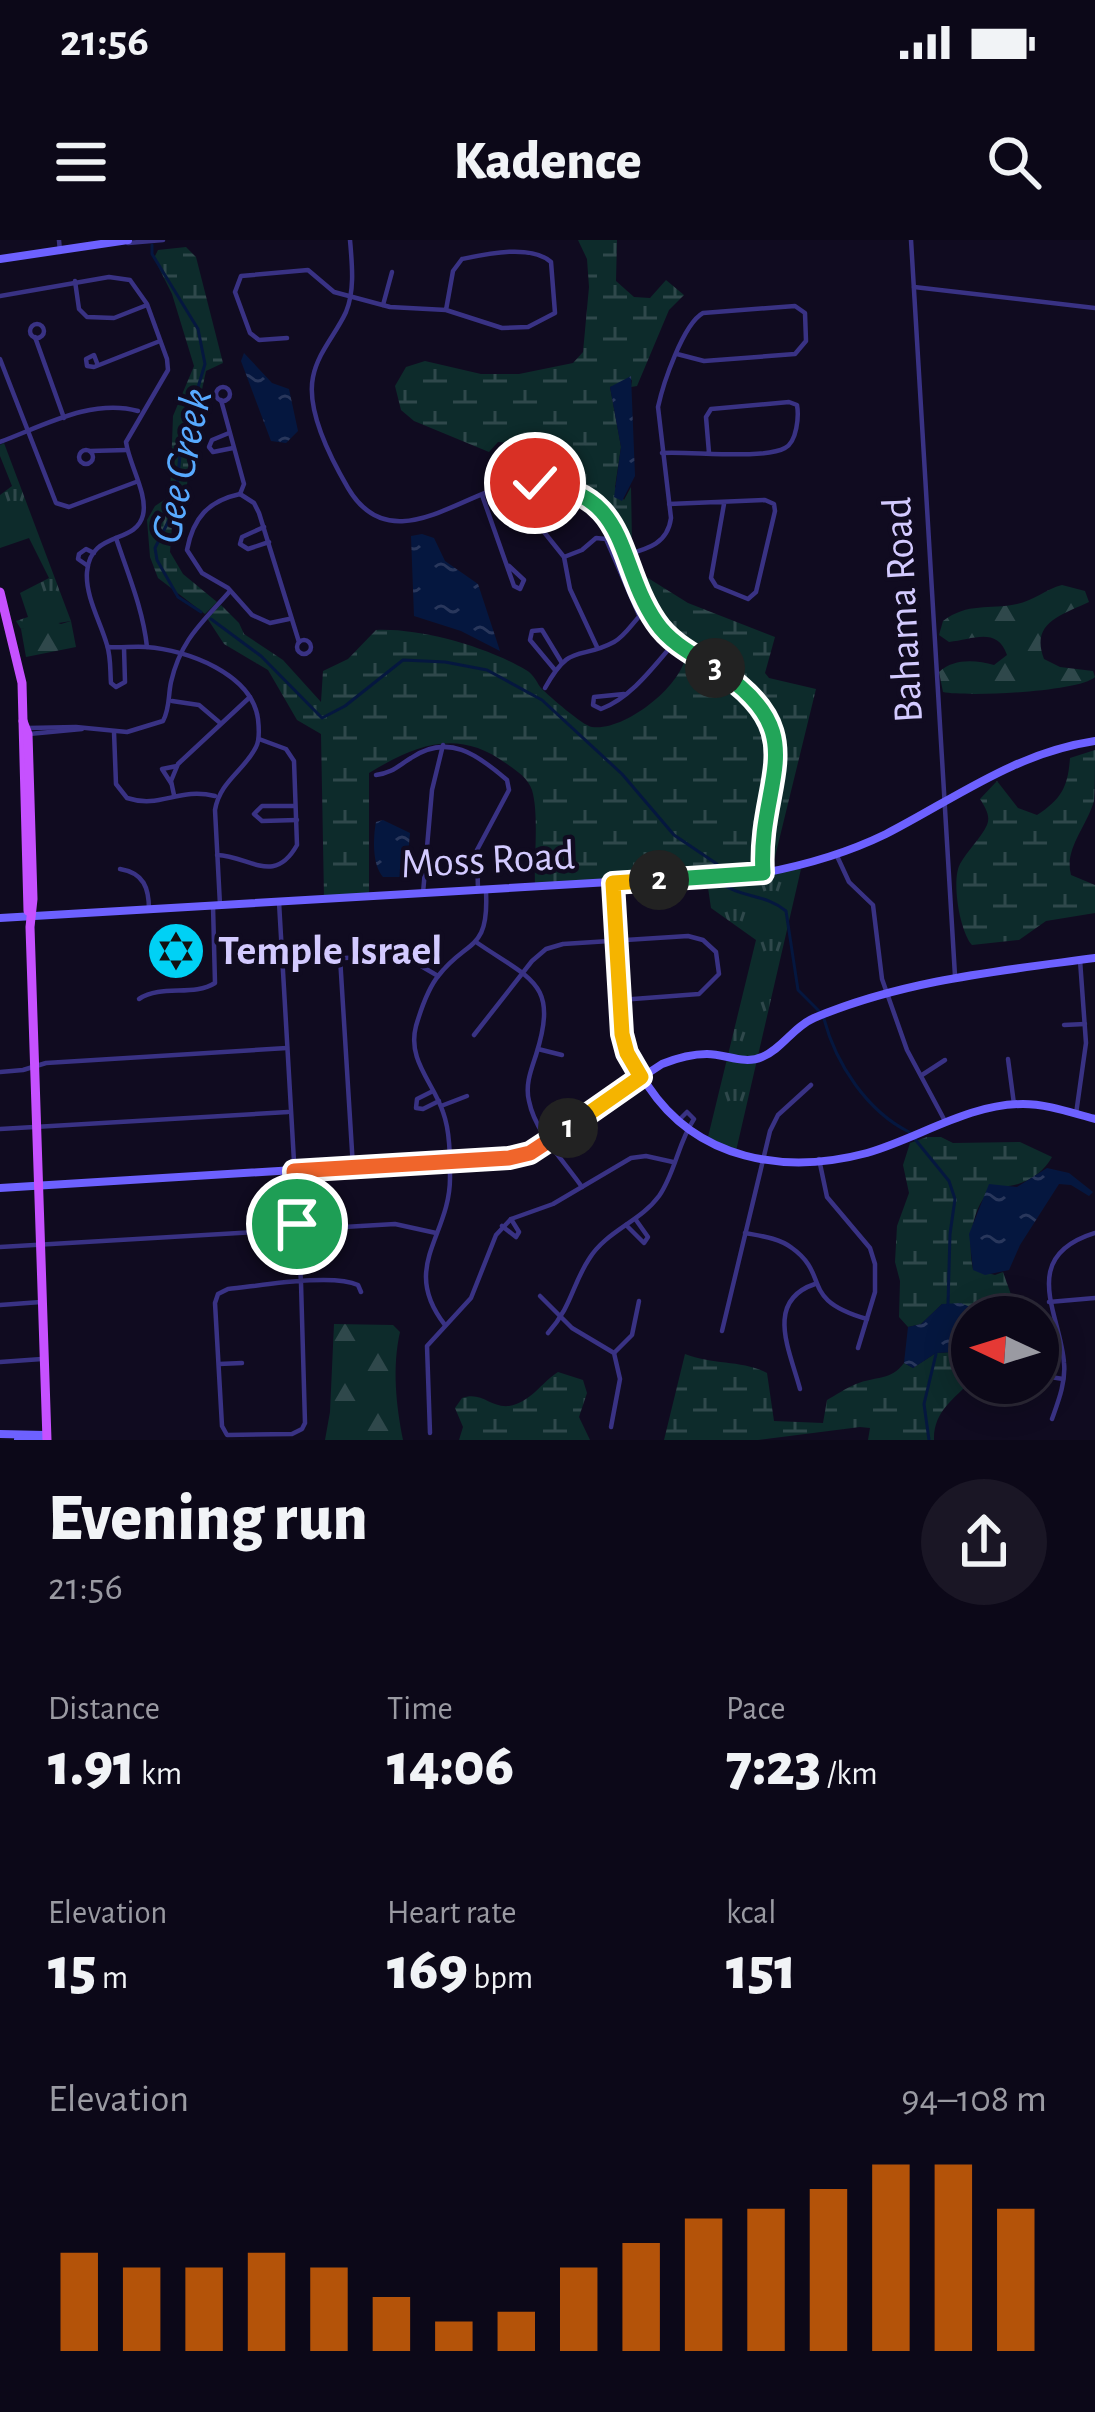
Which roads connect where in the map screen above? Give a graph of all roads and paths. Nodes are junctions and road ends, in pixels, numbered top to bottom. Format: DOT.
graph roads {
  1 [pos="59,240"];
  2 [pos="163,240"];
  3 [pos="350,240"];
  4 [pos="911,240"];
  5 [pos="128,242"];
  6 [pos="60,252"];
  7 [pos="0,259"];
  8 [pos="392,272"];
  9 [pos="75,281"];
  10 [pos="914,287"];
  11 [pos="0,296"];
  12 [pos="350,296"];
  13 [pos="147,304"];
  14 [pos="383,305"];
  15 [pos="1095,308"];
  16 [pos="446,310"];
  17 [pos="35,338"];
  18 [pos="287,338"];
  19 [pos="160,341"];
  20 [pos="677,354"];
  21 [pos="0,359"];
  22 [pos="97,364"];
  23 [pos="220,400"];
  24 [pos="140,412"];
  25 [pos="64,418"];
  26 [pos="27,432"];
  27 [pos="229,433"];
  28 [pos="0,442"];
  29 [pos="233,448"];
  30 [pos="127,450"];
  31 [pos="90,451"];
  32 [pos="662,453"];
  33 [pos="709,454"];
  34 [pos="136,482"];
  35 [pos="239,494"];
  36 [pos="482,495"];
  37 [pos="669,504"];
  38 [pos="724,504"];
  39 [pos="264,527"];
  40 [pos="540,527"];
  41 [pos="116,536"];
  42 [pos="269,542"];
  43 [pos="94,553"];
  44 [pos="628,554"];
  45 [pos="564,556"];
  46 [pos="615,558"];
  47 [pos="88,566"];
  48 [pos="509,566"];
  49 [pos="0,592"];
  50 [pos="230,592"];
  51 [pos="648,608"];
  52 [pos="638,615"];
  53 [pos="2,617"];
  54 [pos="289,619"];
  55 [pos="299,642"];
  56 [pos="674,643"];
  57 [pos="108,646"];
  58 [pos="148,647"];
  59 [pos="597,647"];
  60 [pos="124,648"];
  61 [pos="181,656"];
  62 [pos="562,663"];
  63 [pos="555,670"];
  64 [pos="545,688"];
  65 [pos="624,694"];
  66 [pos="252,697"];
  67 [pos="170,701"];
  68 [pos="219,722"];
  69 [pos="26,728"];
  70 [pos="114,732"];
  71 [pos="259,739"];
  72 [pos="1095,741"];
  73 [pos="443,745"];
  74 [pos="177,766"];
  75 [pos="376,775"];
  76 [pos="171,783"];
  77 [pos="174,795"];
  78 [pos="218,796"];
  79 [pos="944,800"];
  80 [pos="296,806"];
  81 [pos="297,820"];
  82 [pos="217,855"];
  83 [pos="836,855"];
  84 [pos="120,869"];
  85 [pos="763,873"];
  86 [pos="613,883"];
  87 [pos="482,890"];
  88 [pos="423,894"];
  89 [pos="279,902"];
  90 [pos="216,906"];
  91 [pos="149,910"];
  92 [pos="30,917"];
  93 [pos="0,918"];
  94 [pos="616,941"];
  95 [pos="476,942"];
  96 [pos="340,957"];
  97 [pos="1095,958"];
  98 [pos="282,960"];
  99 [pos="1080,960"];
  100 [pos="522,973"];
  101 [pos="438,976"];
  102 [pos="955,976"];
  103 [pos="886,993"];
  104 [pos="139,999"];
  105 [pos="620,1000"];
  106 [pos="1085,1024"];
  107 [pos="1064,1025"];
  108 [pos="474,1035"];
  109 [pos="286,1048"];
  110 [pos="538,1049"];
  111 [pos="562,1055"];
  112 [pos="1008,1059"];
  113 [pos="945,1060"];
  114 [pos="34,1067"];
  115 [pos="0,1072"];
  116 [pos="922,1075"];
  117 [pos="641,1077"];
  118 [pos="811,1085"];
  119 [pos="433,1091"];
  120 [pos="467,1096"];
  121 [pos="440,1104"];
  122 [pos="1014,1105"];
  123 [pos="290,1112"];
  124 [pos="1076,1114"];
  125 [pos="1095,1119"];
  126 [pos="946,1121"];
  127 [pos="677,1123"];
  128 [pos="36,1127"];
  129 [pos="0,1129"];
  130 [pos="686,1130"];
  131 [pos="549,1141"];
  132 [pos="819,1159"];
  133 [pos="448,1162"];
  134 [pos="673,1162"];
  135 [pos="762,1162"];
  136 [pos="353,1167"];
  137 [pos="294,1171"];
  138 [pos="38,1186"];
  139 [pos="582,1187"];
  140 [pos="0,1188"];
  141 [pos="635,1218"];
  142 [pos="511,1219"];
  143 [pos="626,1225"];
  144 [pos="502,1226"];
  145 [pos="297,1230"];
  146 [pos="436,1233"];
  147 [pos="746,1233"];
  148 [pos="1095,1233"];
  149 [pos="39,1245"];
  150 [pos="0,1247"];
  151 [pos="301,1283"];
  152 [pos="815,1283"];
  153 [pos="362,1292"];
  154 [pos="541,1296"];
  155 [pos="1050,1296"];
  156 [pos="1095,1298"];
  157 [pos="639,1301"];
  158 [pos="1059,1301"];
  159 [pos="41,1302"];
  160 [pos="0,1305"];
  161 [pos="561,1318"];
  162 [pos="867,1319"];
  163 [pos="446,1325"];
  164 [pos="722,1331"];
  165 [pos="548,1333"];
  166 [pos="1059,1341"];
  167 [pos="858,1348"];
  168 [pos="614,1353"];
  169 [pos="43,1359"];
  170 [pos="0,1361"];
  171 [pos="242,1363"];
  172 [pos="219,1364"];
  173 [pos="1059,1378"];
  174 [pos="1064,1379"];
  175 [pos="800,1389"];
  176 [pos="1052,1419"];
  177 [pos="611,1427"];
  178 [pos="430,1433"];
  179 [pos="0,1434"];
  180 [pos="45,1438"];
  181 [pos="17,1440"];
  1 -- 6 [label="street"];
  2 -- 5 [label="street"];
  3 -- 12 [label="street"];
  4 -- 10 [label="street, Bahama Road"];
  5 -- 6 [label="street"];
  6 -- 7 [label="street"];
  8 -- 14 [label="street"];
  9 -- 11 [label="street"];
  9 -- 13 [label="street"];
  9 -- 13 [label="street"];
  10 -- 15 [label="street"];
  10 -- 79 [label="street, Bahama Road"];
  12 -- 14 [label="street"];
  12 -- 18 [label="street"];
  12 -- 36 [label="street"];
  13 -- 19 [label="street"];
  14 -- 16 [label="street"];
  16 -- 16 [label="street"];
  17 -- 25 [label="street"];
  19 -- 22 [label="street"];
  19 -- 24 [label="street"];
  20 -- 20 [label="street"];
  20 -- 32 [label="street"];
  21 -- 26 [label="street"];
  23 -- 27 [label="street"];
  24 -- 25 [label="street"];
  24 -- 30 [label="street"];
  25 -- 26 [label="street"];
  26 -- 28 [label="street"];
  26 -- 34 [label="street"];
  27 -- 29 [label="street"];
  27 -- 29 [label="street"];
  29 -- 35 [label="street"];
  30 -- 31 [label="street"];
  30 -- 34 [label="street"];
  32 -- 33 [label="street"];
  32 -- 37 [label="street"];
  33 -- 33 [label="street"];
  34 -- 41 [label="street"];
  35 -- 39 [label="street"];
  35 -- 50 [label="street"];
  36 -- 44 [label="street"];
  36 -- 48 [label="street"];
  37 -- 38 [label="street"];
  37 -- 44 [label="street"];
  38 -- 38 [label="street"];
  39 -- 42 [label="street"];
  39 -- 42 [label="street"];
  40 -- 45 [label="street"];
  41 -- 43 [label="street"];
  41 -- 58 [label="street"];
  42 -- 54 [label="street"];
  43 -- 47 [label="street"];
  43 -- 47 [label="street"];
  44 -- 46 [label="street"];
  44 -- 51 [label="street"];
  45 -- 46 [label="street"];
  45 -- 59 [label="street"];
  46 -- 52 [label="street"];
  47 -- 57 [label="street"];
  49 -- 53 [label="main road"];
  50 -- 54 [label="street"];
  50 -- 61 [label="street"];
  51 -- 52 [label="street"];
  51 -- 56 [label="street"];
  52 -- 59 [label="street"];
  53 -- 69 [label="main road"];
  54 -- 55 [label="street"];
  56 -- 65 [label="street"];
  56 -- 85 [label="street"];
  57 -- 60 [label="street"];
  57 -- 60 [label="street"];
  58 -- 60 [label="street"];
  58 -- 61 [label="street"];
  59 -- 62 [label="street"];
  61 -- 66 [label="street"];
  61 -- 67 [label="street"];
  62 -- 63 [label="street"];
  62 -- 63 [label="street"];
  63 -- 64 [label="street"];
  65 -- 65 [label="street"];
  66 -- 68 [label="street"];
  66 -- 71 [label="street"];
  67 -- 68 [label="street"];
  67 -- 70 [label="street"];
  68 -- 74 [label="street"];
  69 -- 70 [label="street"];
  69 -- 92 [label="main road"];
  70 -- 77 [label="street"];
  71 -- 78 [label="street"];
  71 -- 80 [label="street"];
  72 -- 79 [label="street, Moss Road"];
  73 -- 75 [label="street"];
  73 -- 87 [label="street"];
  73 -- 88 [label="street"];
  74 -- 76 [label="street"];
  74 -- 76 [label="street"];
  76 -- 77 [label="street"];
  77 -- 78 [label="street"];
  78 -- 82 [label="street"];
  79 -- 83 [label="street, Moss Road"];
  79 -- 102 [label="street, Bahama Road"];
  80 -- 81 [label="street"];
  80 -- 81 [label="street"];
  81 -- 82 [label="street"];
  82 -- 90 [label="street"];
  83 -- 85 [label="street, Moss Road"];
  83 -- 103 [label="street"];
  84 -- 91 [label="street"];
  85 -- 86 [label="street, Moss Road"];
  86 -- 87 [label="street, Moss Road"];
  86 -- 94 [label="street"];
  87 -- 88 [label="street, Moss Road"];
  87 -- 95 [label="street"];
  88 -- 89 [label="street, Moss Road"];
  89 -- 90 [label="street, Moss Road"];
  89 -- 98 [label="street"];
  90 -- 91 [label="street, Moss Road"];
  90 -- 104 [label="street"];
  91 -- 92 [label="street, Moss Road"];
  92 -- 93 [label="street, Moss Road"];
  92 -- 114 [label="main road"];
  94 -- 100 [label="street"];
  94 -- 105 [label="street"];
  94 -- 105 [label="street"];
  95 -- 100 [label="street"];
  95 -- 101 [label="street"];
  96 -- 98 [label="street"];
  96 -- 101 [label="street"];
  96 -- 136 [label="street"];
  97 -- 99 [label="street"];
  98 -- 109 [label="street"];
  99 -- 102 [label="street"];
  99 -- 106 [label="street"];
  100 -- 108 [label="street"];
  100 -- 110 [label="street"];
  101 -- 119 [label="street"];
  102 -- 103 [label="street"];
  103 -- 116 [label="street"];
  103 -- 117 [label="street"];
  105 -- 117 [label="street"];
  106 -- 107 [label="street"];
  106 -- 124 [label="street"];
  109 -- 114 [label="street"];
  109 -- 123 [label="street"];
  110 -- 111 [label="street"];
  110 -- 131 [label="street"];
  112 -- 122 [label="street"];
  113 -- 116 [label="street"];
  114 -- 115 [label="street"];
  114 -- 128 [label="main road"];
  116 -- 126 [label="street"];
  117 -- 127 [label="street"];
  117 -- 131 [label="street"];
  118 -- 135 [label="street"];
  119 -- 121 [label="street"];
  119 -- 121 [label="street"];
  120 -- 121 [label="street"];
  121 -- 133 [label="street"];
  122 -- 124 [label="street"];
  122 -- 126 [label="street"];
  123 -- 128 [label="street"];
  123 -- 137 [label="street"];
  124 -- 125 [label="street"];
  126 -- 132 [label="street"];
  127 -- 130 [label="street"];
  127 -- 130 [label="street"];
  128 -- 129 [label="street"];
  128 -- 138 [label="main road"];
  130 -- 134 [label="street"];
  130 -- 135 [label="street"];
  131 -- 133 [label="street"];
  131 -- 139 [label="street"];
  132 -- 135 [label="street"];
  132 -- 162 [label="street"];
  133 -- 136 [label="street"];
  133 -- 146 [label="street"];
  134 -- 139 [label="street"];
  134 -- 141 [label="street"];
  135 -- 147 [label="street"];
  136 -- 137 [label="street"];
  137 -- 138 [label="street"];
  137 -- 145 [label="street"];
  138 -- 140 [label="street"];
  138 -- 149 [label="main road"];
  139 -- 142 [label="street"];
  141 -- 143 [label="street"];
  141 -- 143 [label="street"];
  142 -- 144 [label="street"];
  142 -- 144 [label="street"];
  143 -- 161 [label="street"];
  144 -- 163 [label="street"];
  145 -- 146 [label="street"];
  145 -- 149 [label="street"];
  145 -- 151 [label="street"];
  146 -- 163 [label="street"];
  147 -- 152 [label="street"];
  147 -- 164 [label="street"];
  148 -- 155 [label="street"];
  149 -- 150 [label="street"];
  149 -- 159 [label="main road"];
  151 -- 153 [label="street"];
  151 -- 172 [label="street"];
  151 -- 172 [label="street"];
  152 -- 162 [label="street"];
  152 -- 175 [label="street"];
  154 -- 161 [label="street"];
  156 -- 158 [label="street"];
  157 -- 168 [label="street"];
  159 -- 160 [label="street"];
  159 -- 169 [label="main road"];
  161 -- 165 [label="street"];
  161 -- 168 [label="street"];
  162 -- 167 [label="street"];
  163 -- 178 [label="street"];
  166 -- 174 [label="street"];
  168 -- 177 [label="street"];
  169 -- 170 [label="street"];
  169 -- 180 [label="main road"];
  171 -- 172 [label="street"];
  173 -- 174 [label="street"];
  174 -- 176 [label="street"];
  179 -- 180 [label="street"];
  180 -- 181 [label="street"];
}
